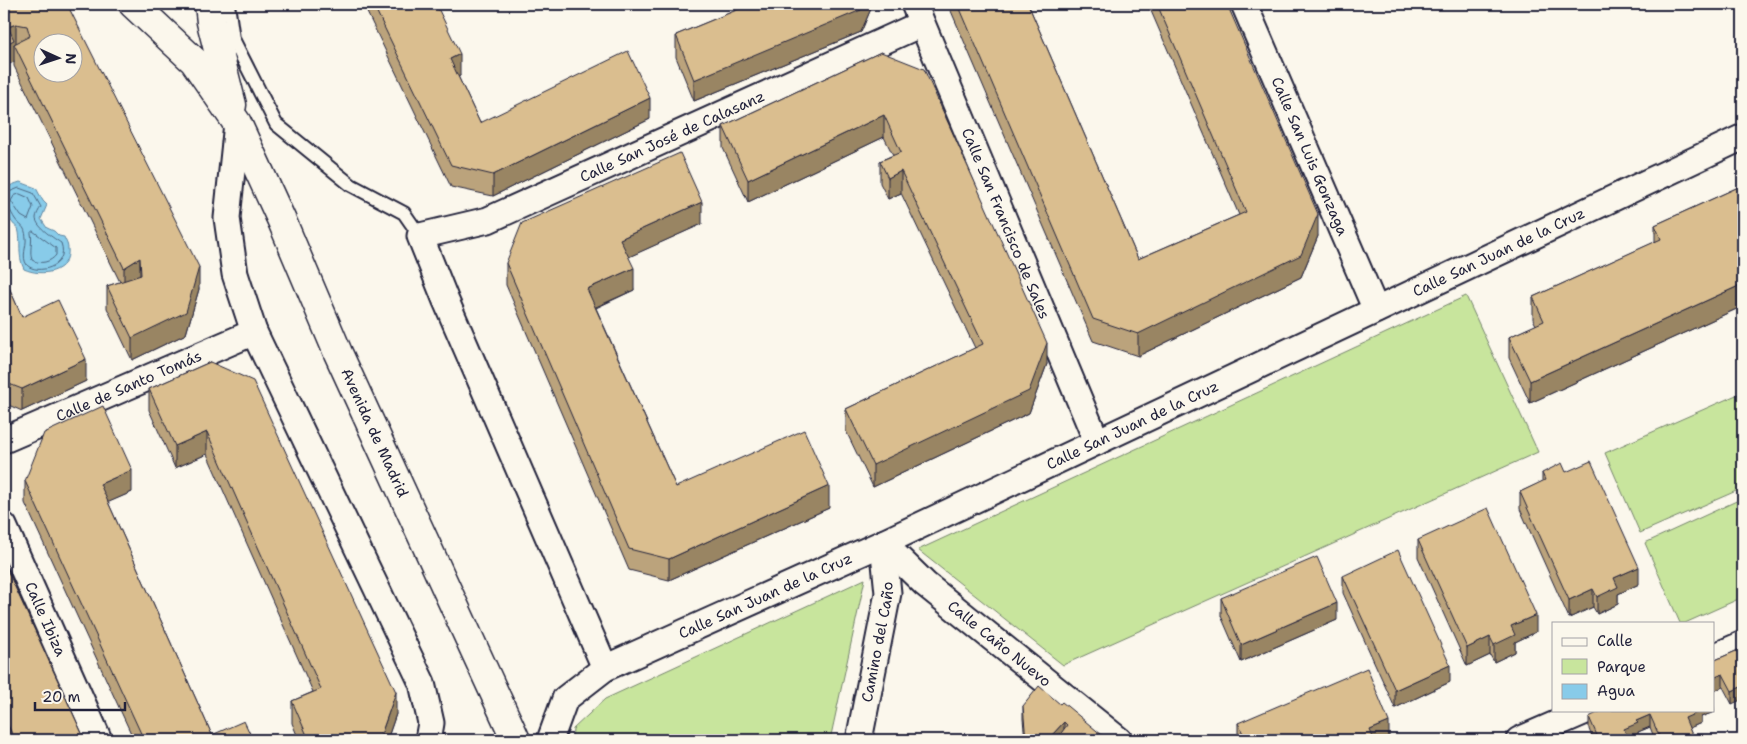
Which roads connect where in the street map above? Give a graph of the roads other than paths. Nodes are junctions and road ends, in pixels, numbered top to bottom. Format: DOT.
graph roads {
  1 [pos="133,4"];
  2 [pos="209,4"];
  3 [pos="228,4"];
  4 [pos="1244,4"];
  5 [pos="918,14"];
  6 [pos="237,124"];
  7 [pos="1743,137"];
  8 [pos="420,236"];
  9 [pos="1376,310"];
  10 [pos="254,332"];
  11 [pos="4,440"];
  12 [pos="1097,442"];
  13 [pos="4,526"];
  14 [pos="883,543"];
  15 [pos="1743,644"];
  16 [pos="1714,656"];
  17 [pos="605,668"];
  18 [pos="1586,712"];
  19 [pos="861,729"];
  20 [pos="1563,732"];
  21 [pos="99,740"];
  22 [pos="428,740"];
  23 [pos="516,740"];
  24 [pos="550,740"];
  25 [pos="874,740"];
  26 [pos="1119,740"];
  27 [pos="1520,740"];
  1 -- 6 [label="main road, Avenida de Madrid"];
  2 -- 6 [label="main road, Avenida de Madrid"];
  3 -- 8 [label="lane"];
  4 -- 9 [label="street, Calle San Luis Gonzaga"];
  5 -- 8 [label="street, Calle San José de Calasanz"];
  5 -- 12 [label="street, Calle San Francisco de Sales"];
  6 -- 10 [label="street, Avenida de Madrid"];
  6 -- 23 [label="main road, Avenida de Madrid"];
  7 -- 9 [label="street, Calle San Juan de la Cruz"];
  8 -- 17 [label="street"];
  9 -- 12 [label="street, Calle San Juan de la Cruz"];
  10 -- 11 [label="street, Calle de Santo Tomás"];
  10 -- 22 [label="street, Avenida de Madrid"];
  12 -- 14 [label="street, Calle San Juan de la Cruz"];
  13 -- 21 [label="street, Calle Ibiza"];
  14 -- 17 [label="street, Calle San Juan de la Cruz"];
  14 -- 19 [label="street, Camino del Caño"];
  14 -- 26 [label="street, Calle Caño Nuevo"];
  15 -- 16 [label="street"];
  17 -- 24 [label="street, Calle San Juan de la Cruz"];
  18 -- 20 [label="street"];
  19 -- 25 [label="street"];
  20 -- 27 [label="street"];
}
